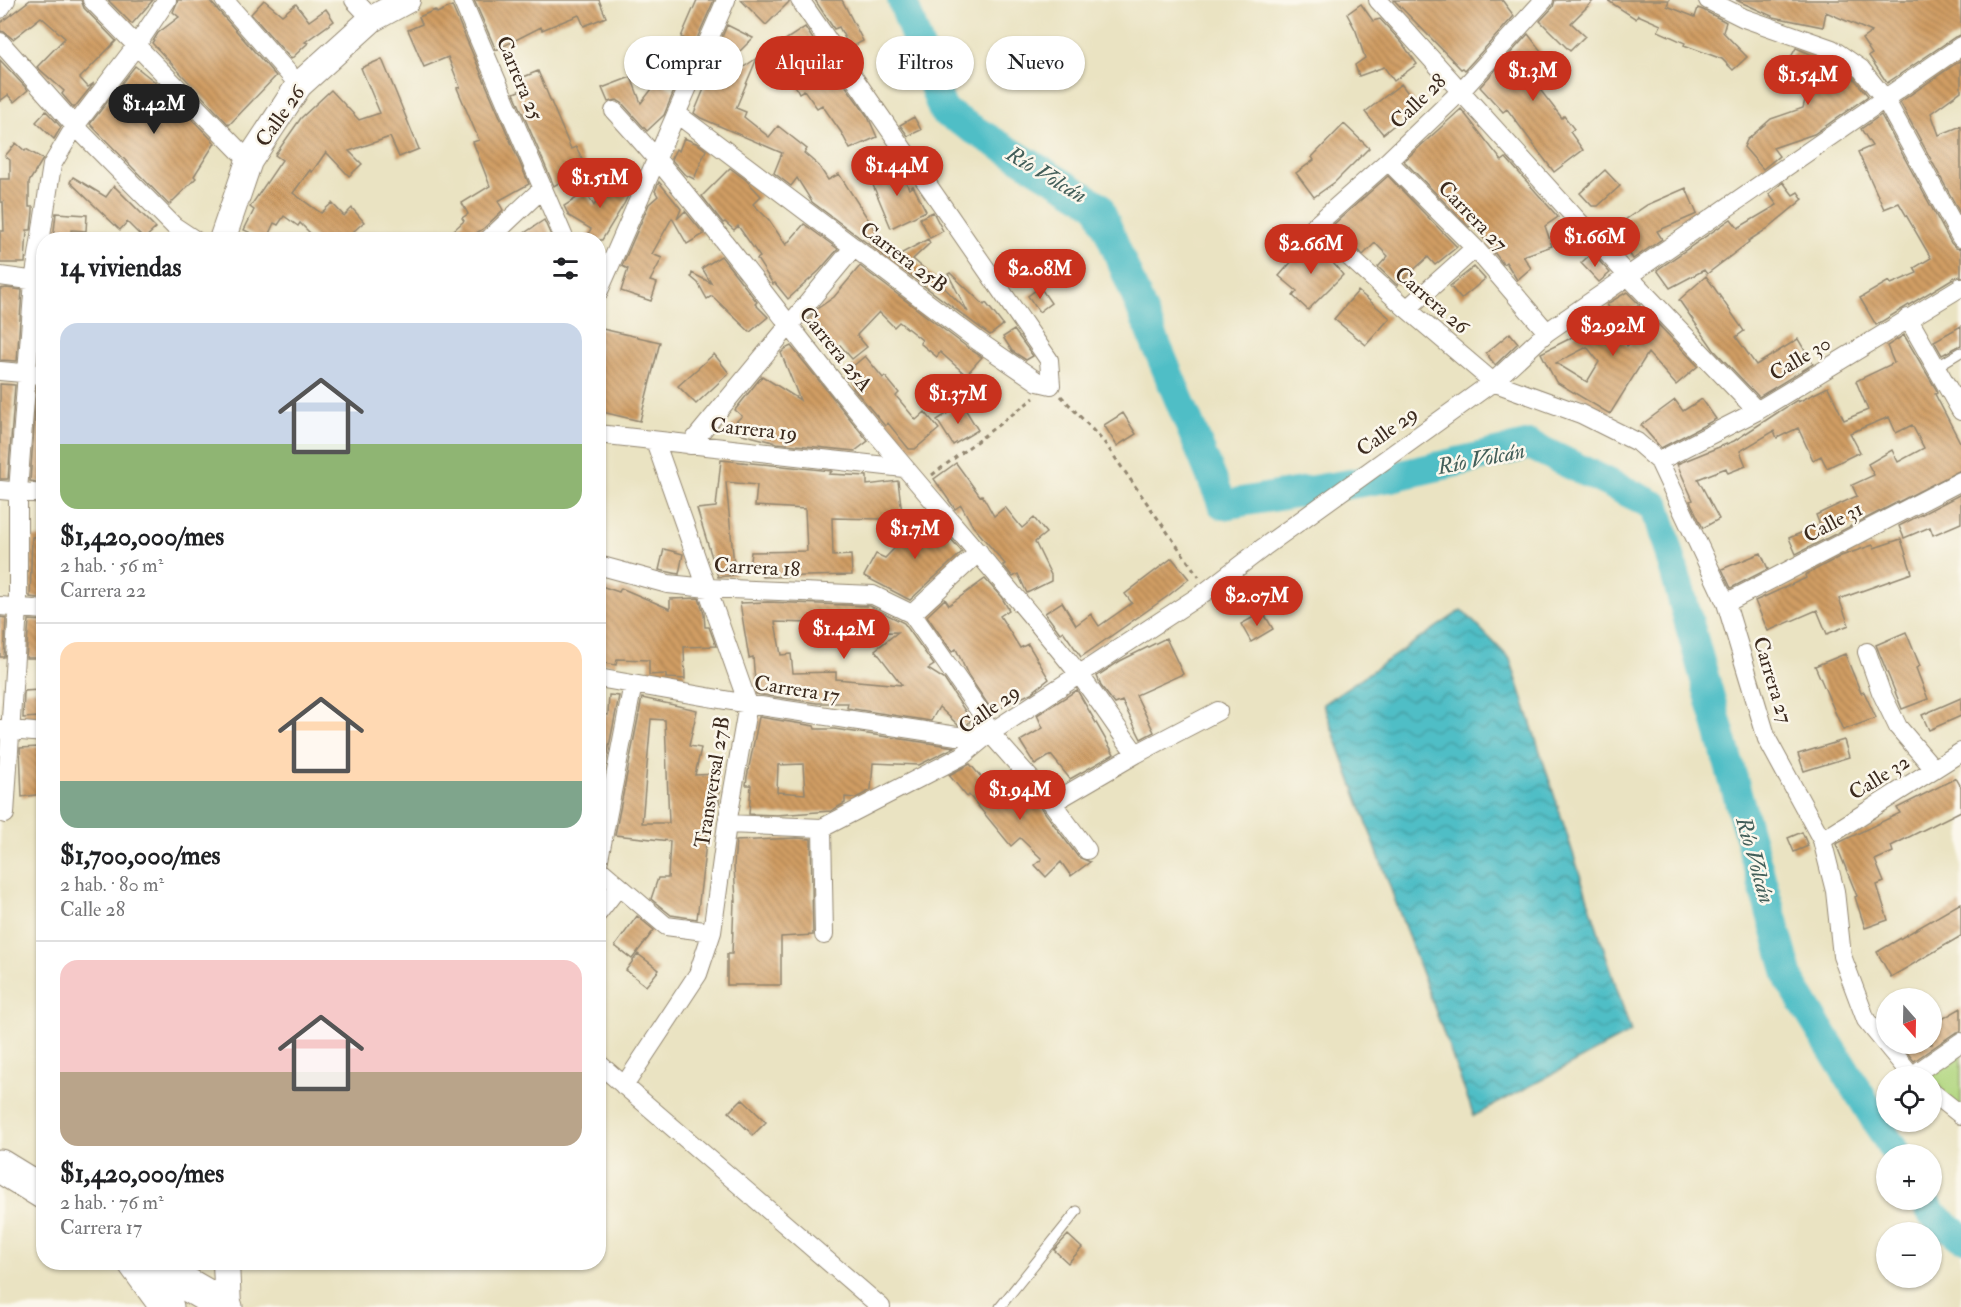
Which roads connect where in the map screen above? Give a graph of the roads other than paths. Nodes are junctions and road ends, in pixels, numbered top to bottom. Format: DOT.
graph roads {
  1 [pos="6,0"];
  2 [pos="92,0"];
  3 [pos="167,0"];
  4 [pos="224,0"];
  5 [pos="354,0"];
  6 [pos="407,0"];
  7 [pos="462,0"];
  8 [pos="726,0"];
  9 [pos="800,0"];
  10 [pos="1378,0"];
  11 [pos="1545,0"];
  12 [pos="1708,0"];
  13 [pos="0,9"];
  14 [pos="372,19"];
  15 [pos="0,42"];
  16 [pos="1961,45"];
  17 [pos="136,46"];
  18 [pos="299,85"];
  19 [pos="1461,91"];
  20 [pos="1885,99"];
  21 [pos="614,111"];
  22 [pos="676,114"];
  23 [pos="75,126"];
  24 [pos="657,158"];
  25 [pos="249,161"];
  26 [pos="1388,161"];
  27 [pos="543,188"];
  28 [pos="1315,226"];
  29 [pos="44,232"];
  30 [pos="183,232"];
  31 [pos="225,232"];
  32 [pos="496,232"];
  33 [pos="562,232"];
  34 [pos="1961,238"];
  35 [pos="854,247"];
  36 [pos="1475,248"];
  37 [pos="606,275"];
  38 [pos="0,276"];
  39 [pos="1628,276"];
  40 [pos="36,281"];
  41 [pos="1961,287"];
  42 [pos="1407,309"];
  43 [pos="1908,318"];
  44 [pos="788,326"];
  45 [pos="1547,332"];
  46 [pos="36,351"];
  47 [pos="1961,352"];
  48 [pos="1936,367"];
  49 [pos="0,371"];
  50 [pos="35,374"];
  51 [pos="1493,382"];
  52 [pos="1756,411"];
  53 [pos="1961,411"];
  54 [pos="606,435"];
  55 [pos="655,441"];
  56 [pos="690,445"];
  57 [pos="1659,461"];
  58 [pos="904,468"];
  59 [pos="1961,481"];
  60 [pos="9,490"];
  61 [pos="36,493"];
  62 [pos="979,552"];
  63 [pos="606,567"];
  64 [pos="708,588"];
  65 [pos="1726,603"];
  66 [pos="0,606"];
  67 [pos="18,608"];
  68 [pos="36,609"];
  69 [pos="912,614"];
  70 [pos="1867,652"];
  71 [pos="1079,675"];
  72 [pos="606,679"];
  73 [pos="633,684"];
  74 [pos="748,704"];
  75 [pos="1218,711"];
  76 [pos="6,729"];
  77 [pos="36,732"];
  78 [pos="990,734"];
  79 [pos="1961,752"];
  80 [pos="1136,754"];
  81 [pos="1934,769"];
  82 [pos="1052,803"];
  83 [pos="5,814"];
  84 [pos="606,823"];
  85 [pos="727,824"];
  86 [pos="822,828"];
  87 [pos="1822,840"];
  88 [pos="1087,850"];
  89 [pos="606,875"];
  90 [pos="619,886"];
  91 [pos="606,903"];
  92 [pos="712,932"];
  93 [pos="824,935"];
  94 [pos="1961,1042"];
  95 [pos="1905,1066"];
  96 [pos="1927,1066"];
  97 [pos="606,1070"];
  98 [pos="624,1086"];
  99 [pos="1942,1100"];
  100 [pos="1961,1115"];
  101 [pos="0,1166"];
  102 [pos="36,1187"];
  103 [pos="1077,1211"];
  104 [pos="140,1270"];
  105 [pos="162,1270"];
  106 [pos="226,1270"];
  107 [pos="167,1307"];
  108 [pos="227,1307"];
  109 [pos="881,1307"];
  110 [pos="1000,1307"];
  1 -- 13 [label="street"];
  2 -- 17 [label="street"];
  3 -- 17 [label="street"];
  4 -- 18 [label="street"];
  5 -- 14 [label="street"];
  6 -- 14 [label="main road, Calle 26"];
  7 -- 27 [label="street, Carrera 25"];
  8 -- 22 [label="street"];
  9 -- 35 [label="street, Carrera 25B"];
  10 -- 19 [label="street"];
  11 -- 19 [label="street, Calle 28"];
  12 -- 20 [label="street"];
  14 -- 18 [label="main road, Calle 26"];
  15 -- 23 [label="street"];
  16 -- 20 [label="street, Calle 29"];
  17 -- 23 [label="street"];
  17 -- 25 [label="street"];
  18 -- 25 [label="main road, Calle 26"];
  19 -- 26 [label="street, Calle 28"];
  19 -- 39 [label="street"];
  20 -- 34 [label="street"];
  20 -- 39 [label="street, Calle 29"];
  21 -- 24 [label="street, Carrera 25A"];
  22 -- 24 [label="street"];
  22 -- 35 [label="street, Carrera 25B"];
  23 -- 29 [label="street"];
  23 -- 30 [label="street"];
  24 -- 37 [label="street"];
  24 -- 44 [label="street, Carrera 25A"];
  25 -- 31 [label="main road, Calle 26"];
  26 -- 28 [label="street, Calle 28"];
  26 -- 36 [label="street, Carrera 27"];
  27 -- 32 [label="street"];
  27 -- 33 [label="street, Carrera 25"];
  28 -- 42 [label="street, Carrera 26"];
  35 -- 44 [label="street"];
  36 -- 42 [label="street"];
  36 -- 45 [label="street, Carrera 27"];
  38 -- 40 [label="street"];
  39 -- 45 [label="street, Calle 29"];
  39 -- 52 [label="street"];
  41 -- 43 [label="street, Calle 30"];
  42 -- 51 [label="street, Carrera 26"];
  43 -- 48 [label="street"];
  43 -- 52 [label="street, Calle 30"];
  44 -- 56 [label="street"];
  44 -- 58 [label="street, Carrera 25A"];
  45 -- 51 [label="street, Calle 29"];
  46 -- 50 [label="street"];
  47 -- 48 [label="lane"];
  48 -- 53 [label="street"];
  49 -- 50 [label="street"];
  50 -- 60 [label="street"];
  51 -- 57 [label="street, Carrera 27"];
  51 -- 71 [label="street, Calle 29"];
  52 -- 57 [label="street, Calle 30"];
  54 -- 55 [label="street, Carrera 19"];
  55 -- 56 [label="street, Carrera 19"];
  55 -- 64 [label="street, Transversal 27B"];
  56 -- 58 [label="street, Carrera 19"];
  57 -- 65 [label="street, Carrera 27"];
  58 -- 62 [label="street, Carrera 25A"];
  59 -- 65 [label="street, Calle 31"];
  60 -- 61 [label="street"];
  60 -- 67 [label="street"];
  62 -- 69 [label="street"];
  62 -- 71 [label="street, Carrera 25A"];
  63 -- 64 [label="street, Carrera 18"];
  64 -- 69 [label="street, Carrera 18"];
  64 -- 74 [label="street, Transversal 27B"];
  65 -- 87 [label="street, Carrera 27"];
  66 -- 67 [label="street"];
  67 -- 68 [label="street"];
  67 -- 76 [label="street"];
  69 -- 78 [label="street"];
  70 -- 81 [label="street"];
  71 -- 78 [label="street, Calle 29"];
  71 -- 80 [label="street, Carrera 25A"];
  72 -- 73 [label="street, Carrera 17"];
  73 -- 74 [label="street, Carrera 17"];
  73 -- 84 [label="street"];
  74 -- 78 [label="street, Carrera 17"];
  74 -- 85 [label="street, Transversal 27B"];
  75 -- 80 [label="street"];
  76 -- 77 [label="street"];
  76 -- 83 [label="street"];
  78 -- 82 [label="street"];
  78 -- 86 [label="street, Calle 29"];
  79 -- 81 [label="street, Calle 32"];
  80 -- 82 [label="street"];
  81 -- 87 [label="street, Calle 32"];
  82 -- 88 [label="street"];
  85 -- 86 [label="street"];
  85 -- 92 [label="street, Transversal 27B"];
  86 -- 93 [label="street"];
  87 -- 95 [label="street, Carrera 27"];
  89 -- 90 [label="street"];
  90 -- 91 [label="street"];
  90 -- 92 [label="street"];
  92 -- 98 [label="street, Transversal 27B"];
  94 -- 96 [label="street"];
  97 -- 98 [label="street"];
  98 -- 109 [label="street"];
  99 -- 100 [label="street"];
  101 -- 102 [label="highway"];
  103 -- 110 [label="lane"];
  104 -- 107 [label="highway"];
  105 -- 108 [label="highway"];
  106 -- 108 [label="main road"];
}
